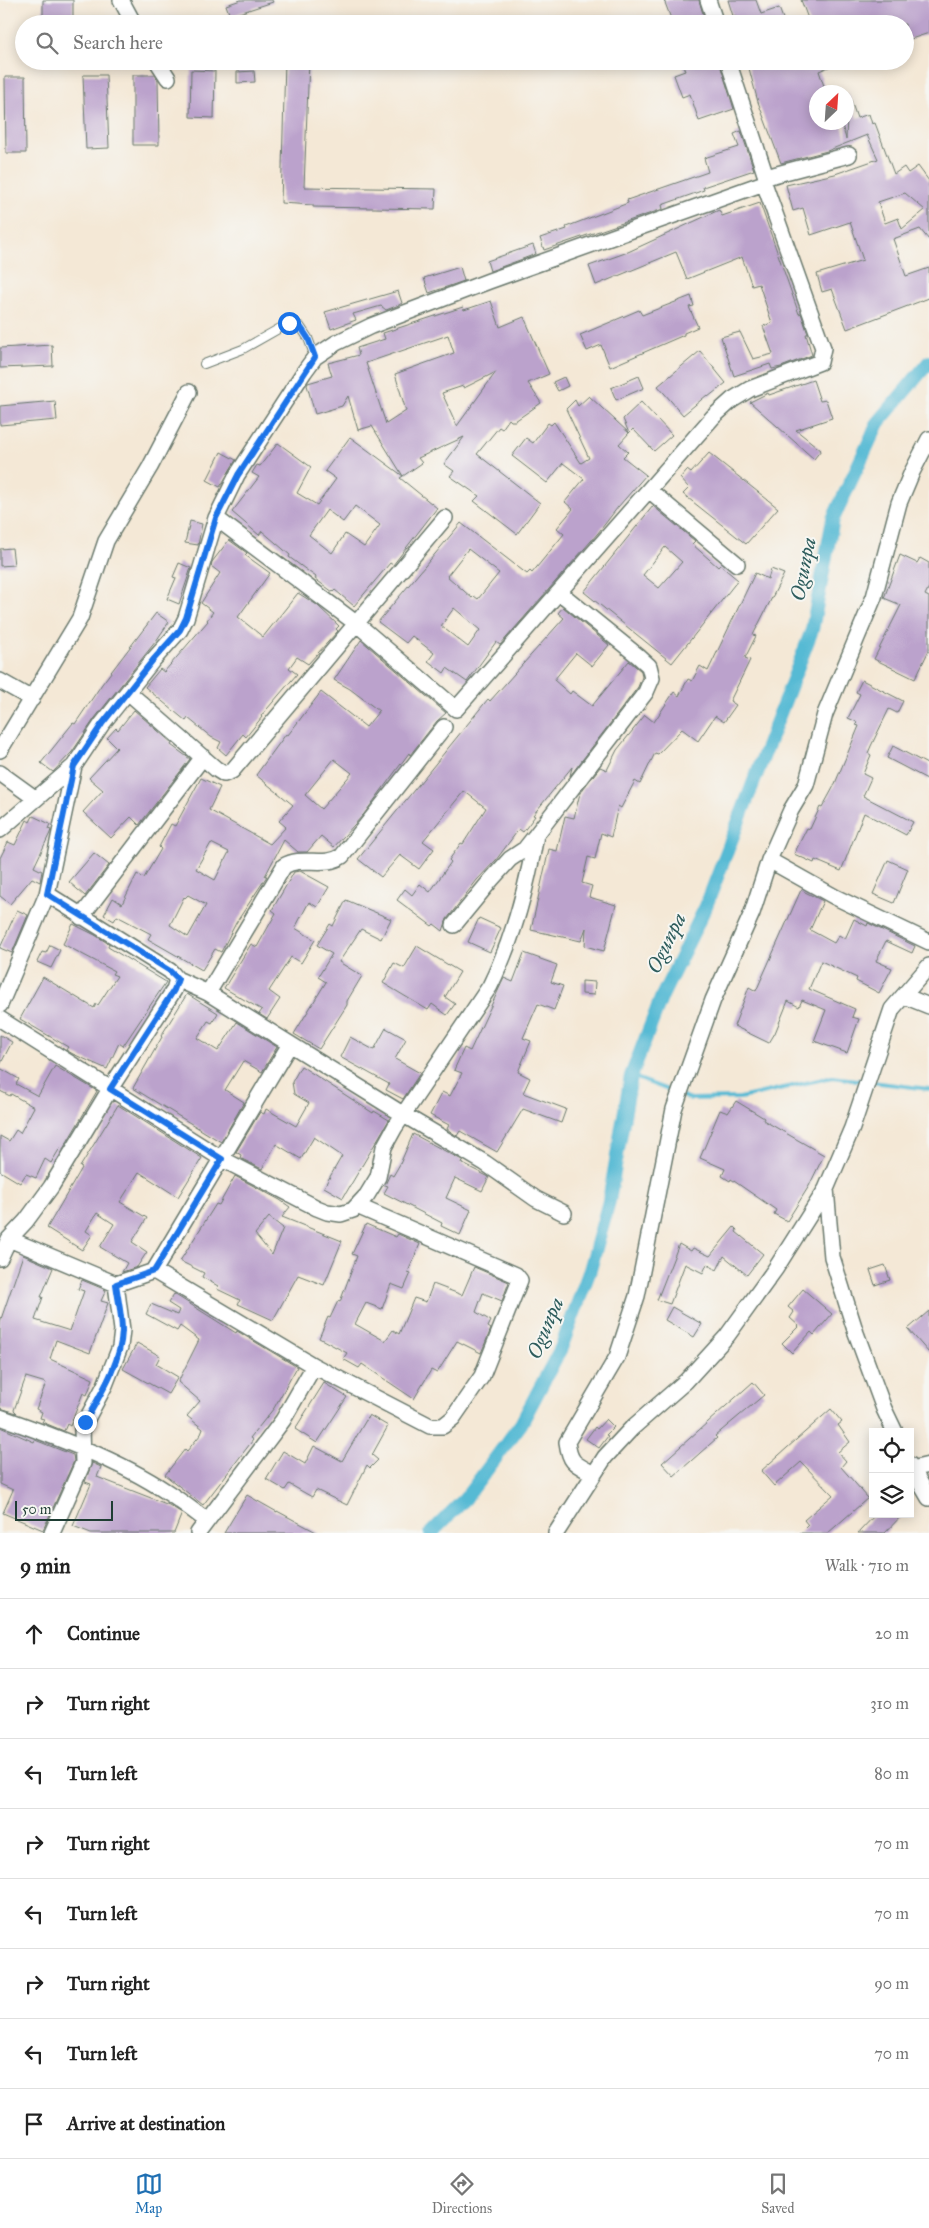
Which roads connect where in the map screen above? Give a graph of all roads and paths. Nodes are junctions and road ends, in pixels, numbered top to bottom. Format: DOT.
graph roads {
  1 [pos="121,0"];
  2 [pos="708,0"];
  3 [pos="129,15"];
  4 [pos="713,15"];
  5 [pos="163,70"];
  6 [pos="731,70"];
  7 [pos="168,78"];
  8 [pos="849,155"];
  9 [pos="765,180"];
  10 [pos="315,357"];
  11 [pos="204,364"];
  12 [pos="189,392"];
  13 [pos="929,439"];
  14 [pos="649,490"];
  15 [pos="216,518"];
  16 [pos="445,518"];
  17 [pos="738,564"];
  18 [pos="560,592"];
  19 [pos="357,624"];
  20 [pos="0,681"];
  21 [pos="128,692"];
  22 [pos="32,699"];
  23 [pos="444,727"];
  24 [pos="0,750"];
  25 [pos="203,757"];
  26 [pos="74,766"];
  27 [pos="0,773"];
  28 [pos="36,799"];
  29 [pos="0,830"];
  30 [pos="536,835"];
  31 [pos="770,860"];
  32 [pos="47,894"];
  33 [pos="82,917"];
  34 [pos="454,925"];
  35 [pos="929,942"];
  36 [pos="929,966"];
  37 [pos="178,979"];
  38 [pos="208,993"];
  39 [pos="904,996"];
  40 [pos="0,1005"];
  41 [pos="929,1006"];
  42 [pos="0,1018"];
  43 [pos="290,1044"];
  44 [pos="110,1089"];
  45 [pos="404,1116"];
  46 [pos="222,1159"];
  47 [pos="826,1189"];
  48 [pos="357,1206"];
  49 [pos="564,1213"];
  50 [pos="9,1239"];
  51 [pos="0,1258"];
  52 [pos="154,1271"];
  53 [pos="116,1284"];
  54 [pos="314,1366"];
  55 [pos="0,1417"];
  56 [pos="892,1428"];
  57 [pos="82,1449"];
  58 [pos="929,1465"];
  59 [pos="914,1467"];
  60 [pos="914,1472"];
  61 [pos="594,1474"];
  62 [pos="929,1498"];
  63 [pos="202,1527"];
  64 [pos="52,1533"];
  65 [pos="556,1533"];
  1 -- 3 [label="street"];
  2 -- 4 [label="street"];
  5 -- 7 [label="street"];
  6 -- 9 [label="street"];
  8 -- 9 [label="street"];
  9 -- 10 [label="street"];
  9 -- 14 [label="street"];
  10 -- 11 [label="lane"];
  10 -- 15 [label="street"];
  12 -- 22 [label="street"];
  13 -- 31 [label="street"];
  14 -- 17 [label="street"];
  14 -- 18 [label="street"];
  15 -- 19 [label="street"];
  15 -- 21 [label="street"];
  16 -- 19 [label="street"];
  18 -- 19 [label="street"];
  18 -- 30 [label="street"];
  19 -- 25 [label="street"];
  20 -- 22 [label="street"];
  21 -- 25 [label="street"];
  21 -- 26 [label="street"];
  22 -- 24 [label="street"];
  23 -- 38 [label="street"];
  25 -- 33 [label="street"];
  26 -- 28 [label="street"];
  26 -- 32 [label="street"];
  27 -- 28 [label="street"];
  28 -- 29 [label="street"];
  30 -- 34 [label="street"];
  30 -- 45 [label="street"];
  31 -- 35 [label="street"];
  31 -- 61 [label="street"];
  32 -- 33 [label="street"];
  32 -- 40 [label="street"];
  33 -- 37 [label="street"];
  36 -- 39 [label="street"];
  37 -- 38 [label="street"];
  37 -- 44 [label="street"];
  38 -- 43 [label="street"];
  39 -- 41 [label="street"];
  39 -- 47 [label="street"];
  42 -- 44 [label="street"];
  43 -- 45 [label="street"];
  43 -- 46 [label="street"];
  44 -- 46 [label="street"];
  44 -- 50 [label="street"];
  45 -- 48 [label="street"];
  45 -- 49 [label="street"];
  46 -- 48 [label="street"];
  46 -- 52 [label="street"];
  47 -- 56 [label="street"];
  47 -- 61 [label="street"];
  48 -- 54 [label="street"];
  50 -- 51 [label="street"];
  50 -- 53 [label="street"];
  52 -- 53 [label="street"];
  52 -- 54 [label="street"];
  53 -- 57 [label="street"];
  54 -- 63 [label="street"];
  55 -- 57 [label="street"];
  57 -- 63 [label="street"];
  57 -- 64 [label="street"];
  58 -- 59 [label="street"];
  60 -- 62 [label="street"];
  61 -- 65 [label="street"];
}
